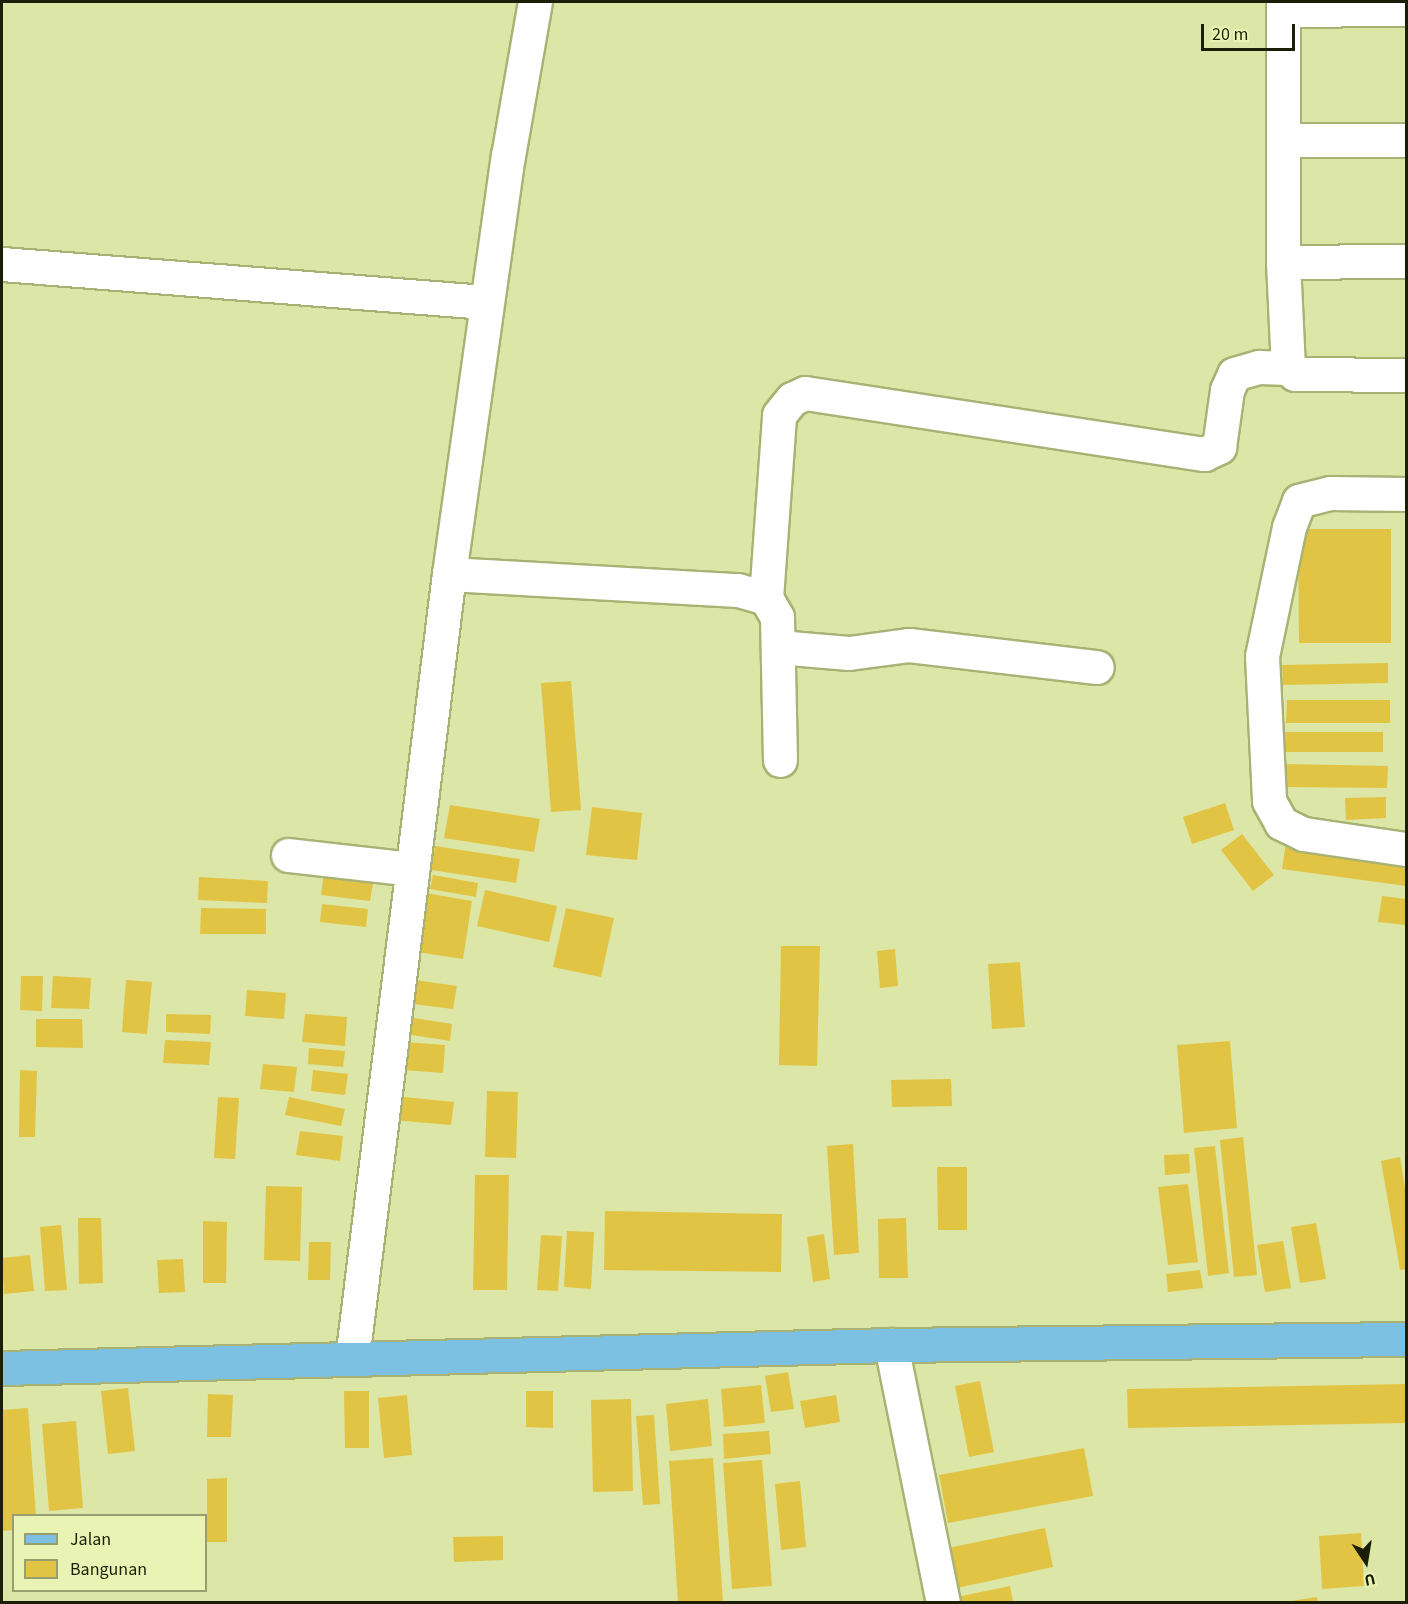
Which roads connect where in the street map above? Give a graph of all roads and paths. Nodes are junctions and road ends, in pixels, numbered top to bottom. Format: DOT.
graph roads {
  1 [pos="535,2"];
  2 [pos="1283,6"];
  3 [pos="1407,9"];
  4 [pos="1284,140"];
  5 [pos="1407,140"];
  6 [pos="1407,261"];
  7 [pos="1283,262"];
  8 [pos="2,264"];
  9 [pos="486,302"];
  10 [pos="1288,368"];
  11 [pos="1407,375"];
  12 [pos="1407,494"];
  13 [pos="448,574"];
  14 [pos="766,598"];
  15 [pos="778,647"];
  16 [pos="1097,667"];
  17 [pos="780,760"];
  18 [pos="1407,849"];
  19 [pos="288,855"];
  20 [pos="412,869"];
  21 [pos="1407,1338"];
  22 [pos="891,1345"];
  23 [pos="352,1359"];
  24 [pos="2,1368"];
  25 [pos="943,1602"];
  1 -- 9 [label="street"];
  2 -- 3 [label="street"];
  2 -- 4 [label="street"];
  4 -- 5 [label="street"];
  4 -- 7 [label="street"];
  6 -- 7 [label="street"];
  7 -- 10 [label="street"];
  8 -- 9 [label="street"];
  9 -- 13 [label="street"];
  10 -- 11 [label="street"];
  10 -- 14 [label="street"];
  12 -- 18 [label="street"];
  13 -- 14 [label="street"];
  13 -- 20 [label="street"];
  14 -- 15 [label="street"];
  15 -- 16 [label="street"];
  15 -- 17 [label="street"];
  19 -- 20 [label="street"];
  20 -- 23 [label="street"];
  21 -- 22 [label="main road"];
  22 -- 23 [label="main road"];
  22 -- 25 [label="street"];
  23 -- 24 [label="main road"];
}
